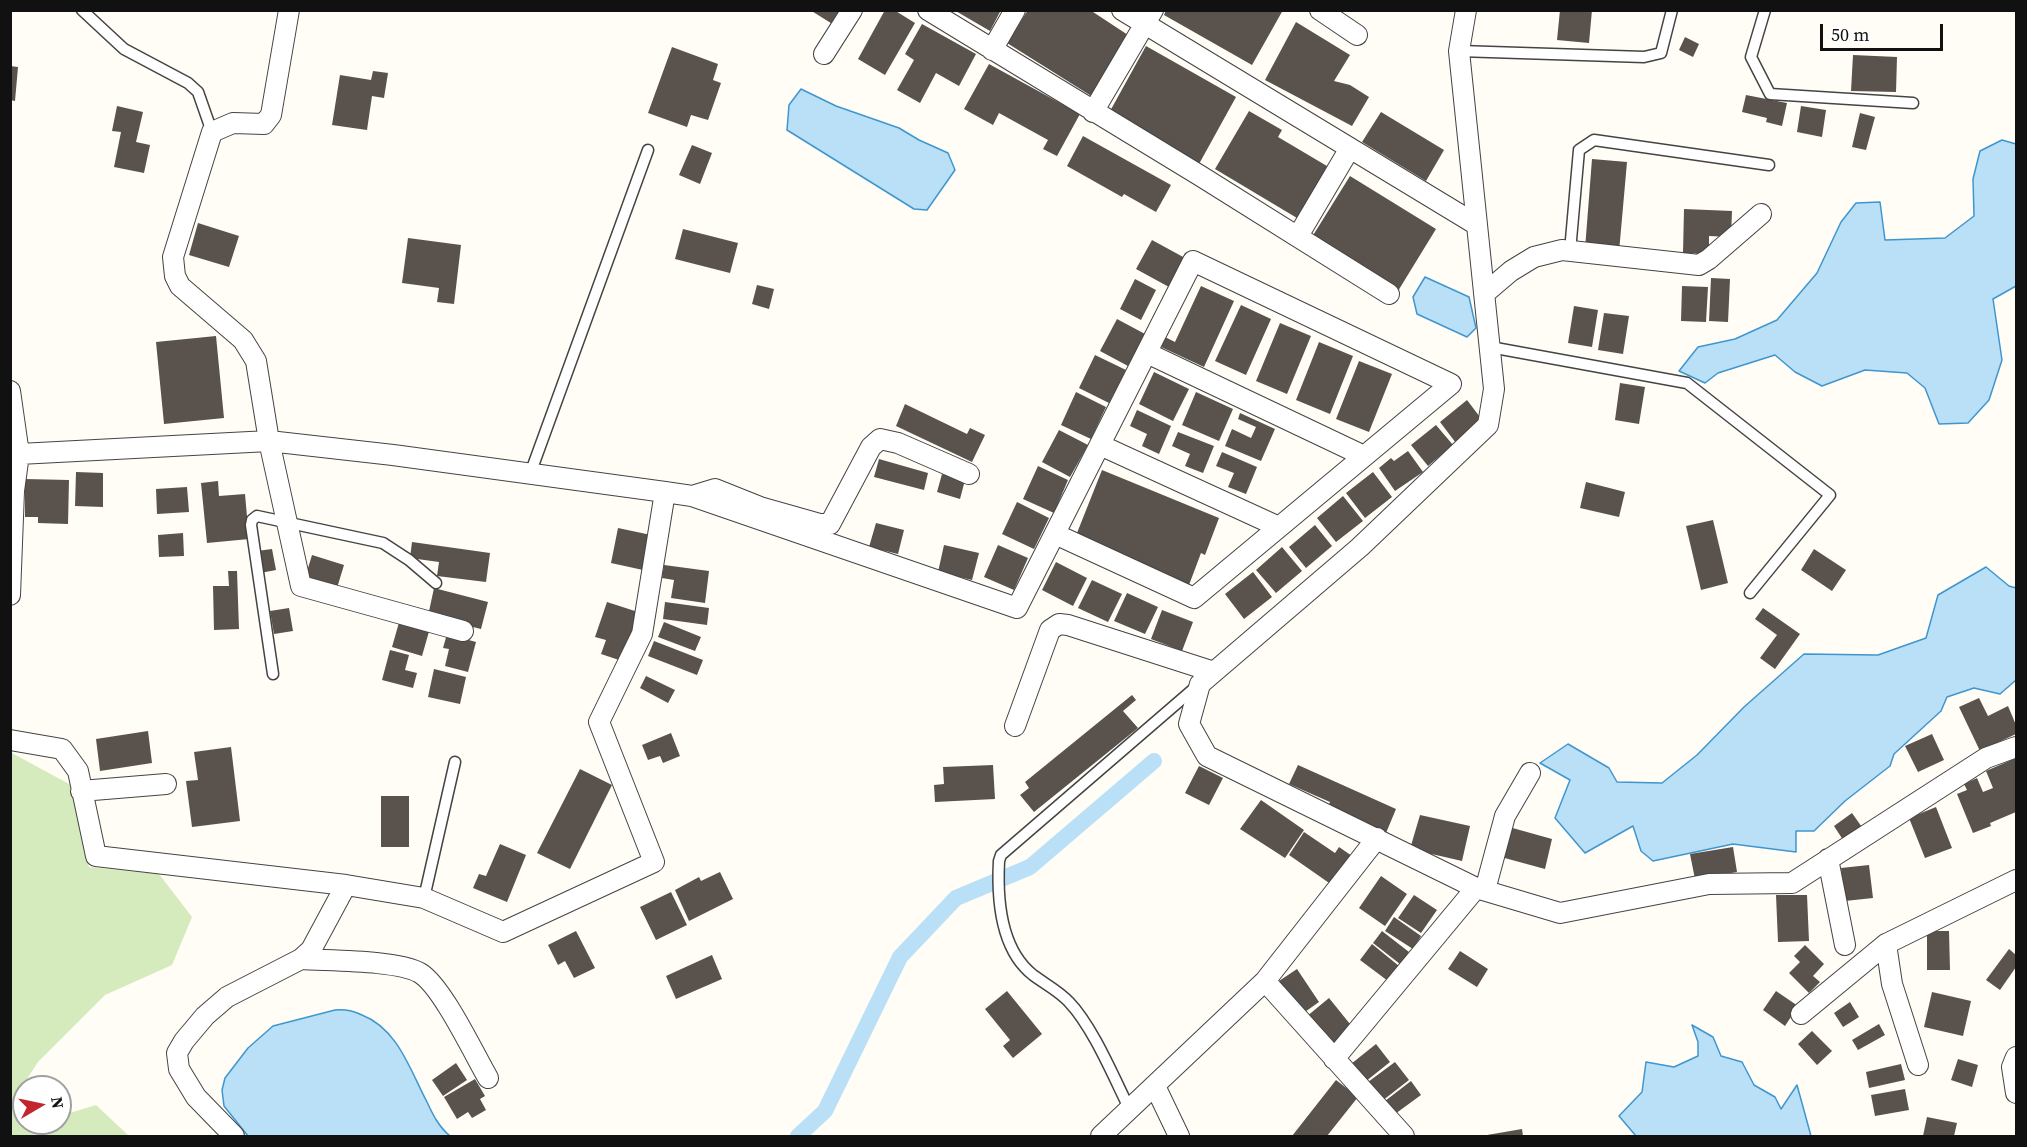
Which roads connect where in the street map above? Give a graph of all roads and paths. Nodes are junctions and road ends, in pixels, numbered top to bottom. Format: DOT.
graph roads {
  1 [pos="82,10"];
  2 [pos="289,10"];
  3 [pos="852,10"];
  4 [pos="928,10"];
  5 [pos="1015,10"];
  6 [pos="1122,10"];
  7 [pos="1320,10"];
  8 [pos="1466,10"];
  9 [pos="1672,10"];
  10 [pos="1765,10"];
  11 [pos="1149,17"];
  12 [pos="1357,35"];
  13 [pos="992,50"];
  14 [pos="1459,51"];
  15 [pos="824,54"];
  16 [pos="1913,103"];
  17 [pos="1093,112"];
  18 [pos="212,132"];
  19 [pos="1350,148"];
  20 [pos="648,150"];
  21 [pos="1769,165"];
  22 [pos="1761,214"];
  23 [pos="1477,225"];
  24 [pos="1298,236"];
  25 [pos="1570,251"];
  26 [pos="1389,294"];
  27 [pos="1484,294"];
  28 [pos="1490,347"];
  29 [pos="1147,353"];
  30 [pos="10,392"];
  31 [pos="269,441"];
  32 [pos="1100,445"];
  33 [pos="19,454"];
  34 [pos="1364,456"];
  35 [pos="530,474"];
  36 [pos="969,474"];
  37 [pos="12,491"];
  38 [pos="665,492"];
  39 [pos="692,496"];
  40 [pos="286,521"];
  41 [pos="1279,527"];
  42 [pos="1054,534"];
  43 [pos="436,583"];
  44 [pos="1750,594"];
  45 [pos="10,595"];
  46 [pos="463,631"];
  47 [pos="273,674"];
  48 [pos="1207,678"];
  49 [pos="1015,726"];
  50 [pos="10,740"];
  51 [pos="2016,747"];
  52 [pos="455,762"];
  53 [pos="1530,773"];
  54 [pos="166,784"];
  55 [pos="81,791"];
  56 [pos="1377,838"];
  57 [pos="1828,859"];
  58 [pos="2016,880"];
  59 [pos="346,885"];
  60 [pos="1480,889"];
  61 [pos="424,898"];
  62 [pos="1886,944"];
  63 [pos="1845,945"];
  64 [pos="301,959"];
  65 [pos="1265,981"];
  66 [pos="1801,1014"];
  67 [pos="2016,1057"];
  68 [pos="1334,1059"];
  69 [pos="1918,1065"];
  70 [pos="488,1078"];
  71 [pos="1155,1086"];
  72 [pos="2016,1093"];
  73 [pos="1130,1110"];
  74 [pos="234,1137"];
  75 [pos="1101,1137"];
  76 [pos="1179,1137"];
  77 [pos="1404,1137"];
  1 -- 18 [label="lane"];
  2 -- 18 [label="street"];
  3 -- 15 [label="street"];
  4 -- 13 [label="street"];
  5 -- 13 [label="street"];
  6 -- 11 [label="street"];
  7 -- 12 [label="street"];
  8 -- 14 [label="street"];
  9 -- 14 [label="lane"];
  10 -- 16 [label="lane"];
  11 -- 17 [label="street"];
  11 -- 19 [label="street"];
  13 -- 17 [label="street"];
  14 -- 23 [label="street"];
  17 -- 24 [label="street"];
  18 -- 31 [label="street"];
  19 -- 23 [label="street"];
  19 -- 24 [label="street"];
  20 -- 35 [label="lane"];
  21 -- 25 [label="lane"];
  22 -- 25 [label="street"];
  23 -- 27 [label="street"];
  24 -- 26 [label="street"];
  25 -- 27 [label="street"];
  27 -- 28 [label="street"];
  28 -- 44 [label="lane"];
  28 -- 48 [label="street"];
  29 -- 32 [label="street"];
  29 -- 34 [label="street"];
  29 -- 34 [label="street"];
  30 -- 33 [label="street"];
  31 -- 33 [label="street"];
  31 -- 35 [label="street"];
  31 -- 40 [label="street"];
  32 -- 41 [label="street"];
  32 -- 42 [label="street"];
  33 -- 37 [label="street"];
  34 -- 41 [label="street"];
  35 -- 38 [label="street"];
  36 -- 39 [label="street"];
  37 -- 45 [label="street"];
  38 -- 39 [label="street"];
  38 -- 61 [label="street"];
  39 -- 42 [label="street"];
  40 -- 43 [label="lane"];
  40 -- 46 [label="street"];
  40 -- 47 [label="lane"];
  41 -- 42 [label="street"];
  48 -- 49 [label="street"];
  48 -- 56 [label="street"];
  48 -- 73 [label="lane"];
  50 -- 55 [label="street"];
  51 -- 57 [label="street"];
  52 -- 61 [label="lane"];
  53 -- 60 [label="street"];
  54 -- 55 [label="street"];
  55 -- 59 [label="street"];
  56 -- 60 [label="street"];
  56 -- 65 [label="street"];
  57 -- 60 [label="street"];
  57 -- 63 [label="street"];
  58 -- 62 [label="street"];
  59 -- 61 [label="street"];
  59 -- 64 [label="street"];
  60 -- 68 [label="street"];
  62 -- 66 [label="street"];
  62 -- 69 [label="street"];
  64 -- 70 [label="street"];
  64 -- 74 [label="street"];
  65 -- 68 [label="street"];
  65 -- 71 [label="street"];
  67 -- 72 [label="street"];
  68 -- 77 [label="street"];
  71 -- 73 [label="street"];
  71 -- 76 [label="street"];
  73 -- 75 [label="street"];
}
